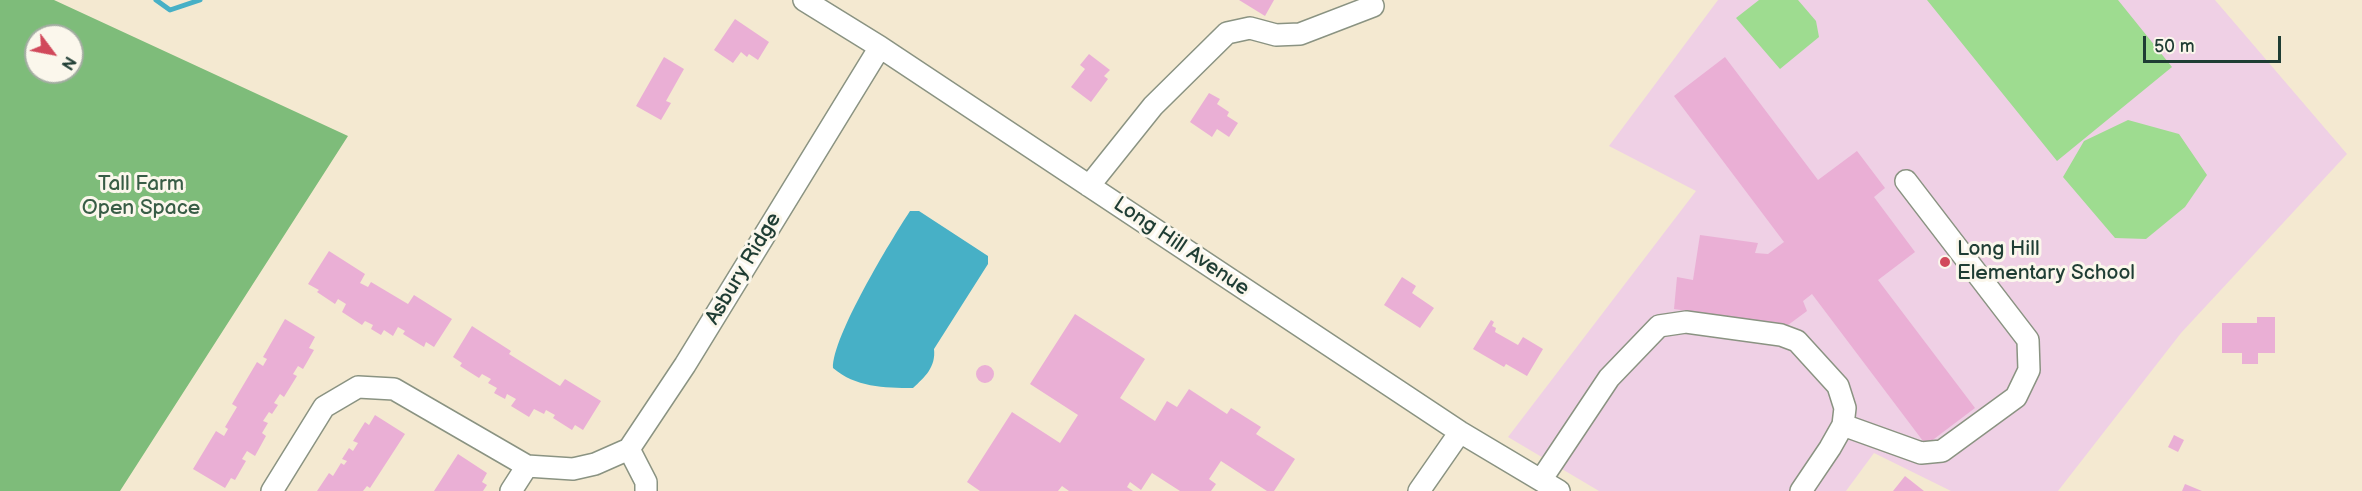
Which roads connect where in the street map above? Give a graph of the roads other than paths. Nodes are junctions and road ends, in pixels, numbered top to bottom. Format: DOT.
graph roads {
  1 [pos="804,0"];
  2 [pos="1373,6"];
  3 [pos="880,47"];
  4 [pos="1906,181"];
  5 [pos="1089,186"];
  6 [pos="1843,424"];
  7 [pos="1460,432"];
  8 [pos="628,449"];
  9 [pos="527,466"];
  10 [pos="1541,480"];
  11 [pos="272,491"];
  12 [pos="512,491"];
  13 [pos="645,491"];
  14 [pos="1419,491"];
  15 [pos="1559,491"];
  16 [pos="1801,491"];
  1 -- 3 [label="street, Long Hill Avenue"];
  2 -- 5 [label="street"];
  3 -- 5 [label="street, Long Hill Avenue"];
  3 -- 8 [label="street, Asbury Ridge"];
  4 -- 6 [label="street"];
  5 -- 7 [label="street, Long Hill Avenue"];
  6 -- 10 [label="street"];
  6 -- 16 [label="street"];
  7 -- 10 [label="street, Long Hill Avenue"];
  7 -- 14 [label="street"];
  8 -- 9 [label="street"];
  8 -- 13 [label="street"];
  9 -- 11 [label="street"];
  9 -- 12 [label="street"];
  10 -- 15 [label="street, Long Hill Avenue"];
}
